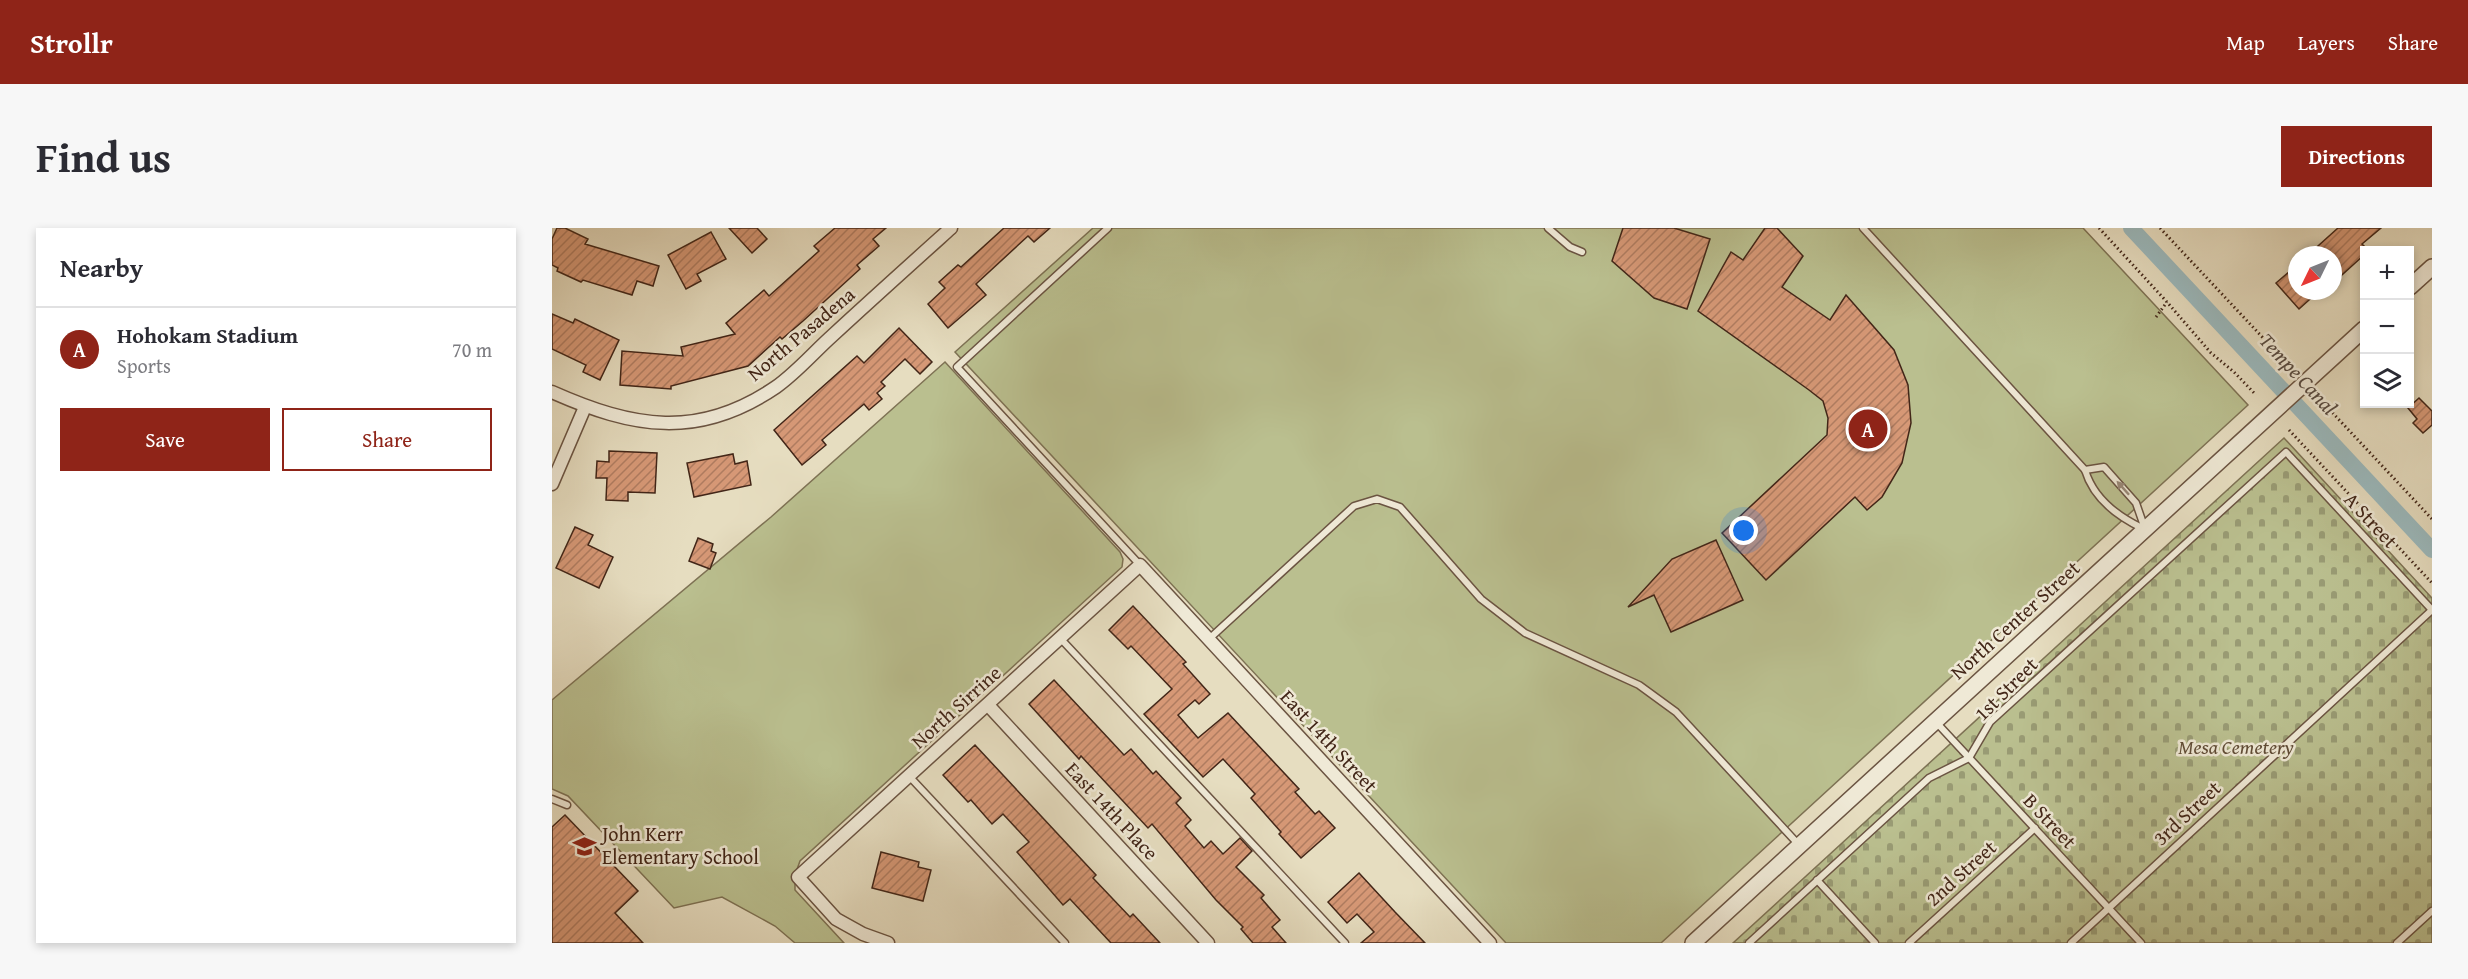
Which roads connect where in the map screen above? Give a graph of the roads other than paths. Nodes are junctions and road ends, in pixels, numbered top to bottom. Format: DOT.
graph roads {
  1 [pos="951,228"];
  2 [pos="1108,228"];
  3 [pos="1548,228"];
  4 [pos="1863,228"];
  5 [pos="1582,252"];
  6 [pos="2432,267"];
  7 [pos="2414,283"];
  8 [pos="2360,332"];
  9 [pos="552,392"];
  10 [pos="585,407"];
  11 [pos="2286,452"];
  12 [pos="2085,470"];
  13 [pos="552,484"];
  14 [pos="2145,530"];
  15 [pos="1140,565"];
  16 [pos="2432,610"];
  17 [pos="1060,638"];
  18 [pos="1209,639"];
  19 [pos="988,705"];
  20 [pos="1935,721"];
  21 [pos="1969,758"];
  22 [pos="909,776"];
  23 [pos="552,799"];
  24 [pos="567,805"];
  25 [pos="2035,828"];
  26 [pos="1800,845"];
  27 [pos="1817,880"];
  28 [pos="2109,908"];
  29 [pos="2432,911"];
  30 [pos="888,943"];
  31 [pos="1065,943"];
  32 [pos="1208,943"];
  33 [pos="1345,943"];
  34 [pos="1490,943"];
  35 [pos="1693,943"];
  36 [pos="1749,943"];
  37 [pos="1875,943"];
  38 [pos="1909,943"];
  39 [pos="2071,943"];
  40 [pos="2141,943"];
  41 [pos="2397,943"];
  1 -- 10 [label="street, North Pasadena"];
  2 -- 15 [label="lane"];
  3 -- 5 [label="lane"];
  4 -- 12 [label="lane"];
  6 -- 7 [label="street"];
  8 -- 14 [label="street, North Center Street"];
  9 -- 10 [label="street, North Pasadena"];
  10 -- 13 [label="street"];
  11 -- 16 [label="lane, A Street"];
  11 -- 21 [label="lane, 1st Street"];
  12 -- 14 [label="lane"];
  14 -- 12 [label="lane, one-way"];
  14 -- 20 [label="street, North Center Street"];
  15 -- 17 [label="street, North Sirrine"];
  15 -- 18 [label="street, East 14th Street"];
  16 -- 28 [label="lane, 3rd Street"];
  17 -- 19 [label="street, North Sirrine"];
  17 -- 33 [label="lane"];
  18 -- 26 [label="lane"];
  18 -- 34 [label="street, East 14th Street"];
  19 -- 22 [label="street, North Sirrine"];
  19 -- 32 [label="street, East 14th Place"];
  20 -- 21 [label="lane, B Street"];
  20 -- 26 [label="street, North Center Street"];
  21 -- 25 [label="lane, B Street"];
  21 -- 27 [label="lane"];
  22 -- 30 [label="street, North Sirrine"];
  22 -- 31 [label="lane"];
  23 -- 24 [label="lane"];
  25 -- 28 [label="lane, B Street"];
  25 -- 38 [label="lane, 2nd Street"];
  26 -- 35 [label="street, North Center Street"];
  27 -- 36 [label="lane"];
  27 -- 37 [label="lane"];
  28 -- 39 [label="lane, 3rd Street"];
  28 -- 40 [label="lane, B Street"];
  29 -- 41 [label="lane"];
}
